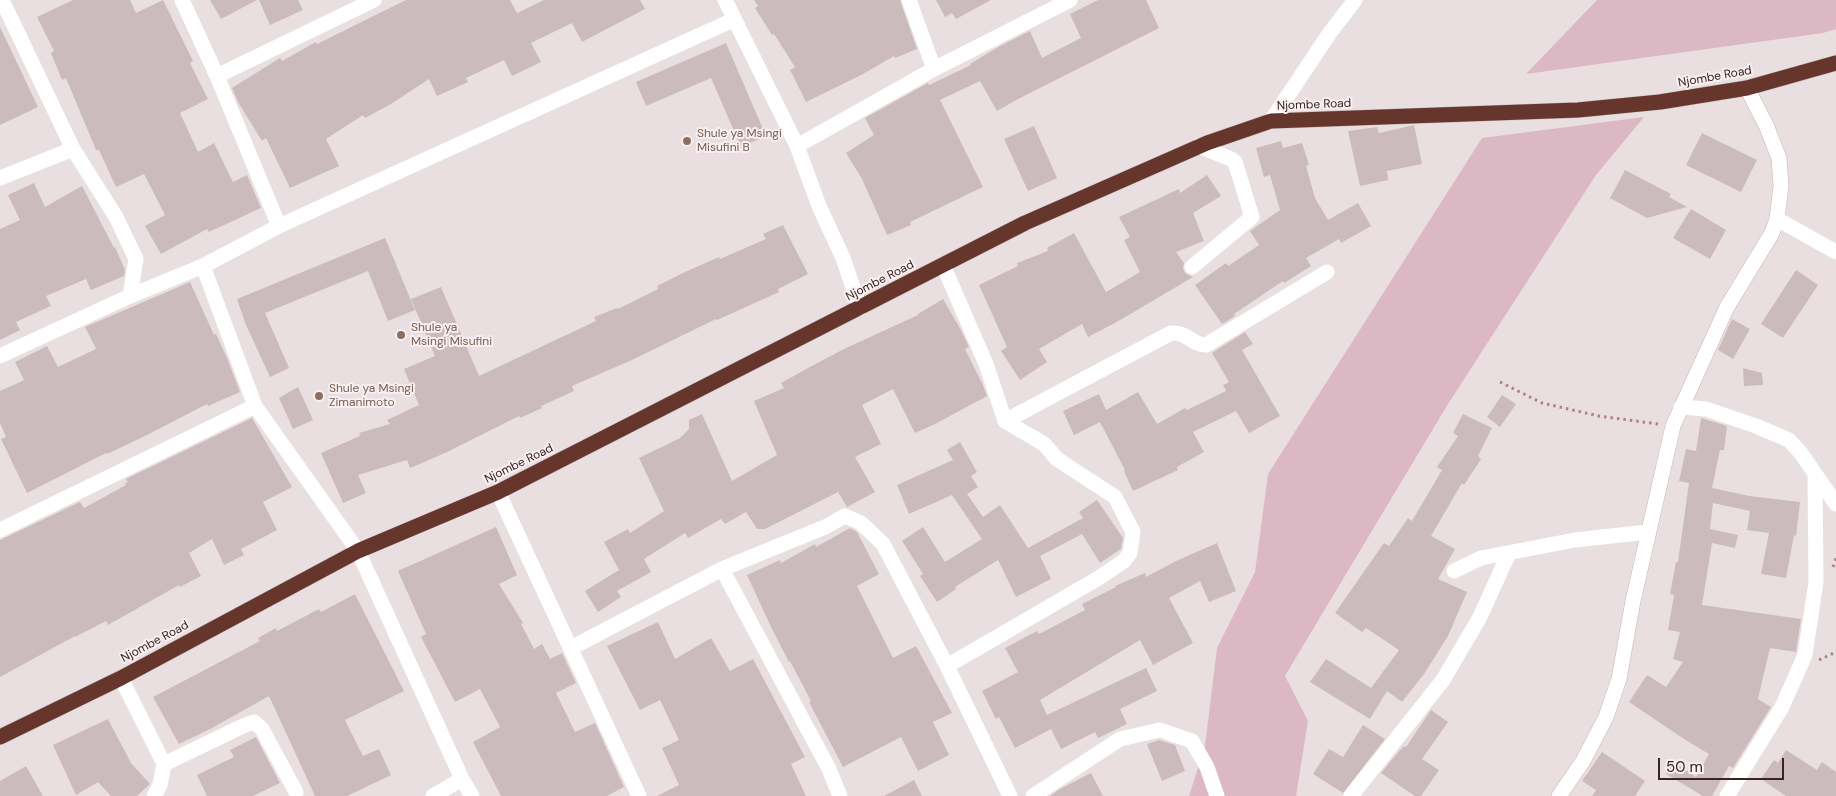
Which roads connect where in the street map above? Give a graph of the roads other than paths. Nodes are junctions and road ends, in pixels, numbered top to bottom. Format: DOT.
graph roads {
  1 [pos="2,0"];
  2 [pos="182,0"];
  3 [pos="374,0"];
  4 [pos="725,0"];
  5 [pos="909,0"];
  6 [pos="1070,0"];
  7 [pos="1355,0"];
  8 [pos="733,20"];
  9 [pos="1836,63"];
  10 [pos="934,69"];
  11 [pos="217,76"];
  12 [pos="1747,88"];
  13 [pos="1271,121"];
  14 [pos="797,146"];
  15 [pos="1199,146"];
  16 [pos="73,149"];
  17 [pos="0,178"];
  18 [pos="1778,219"];
  19 [pos="279,226"];
  20 [pos="1836,252"];
  21 [pos="943,265"];
  22 [pos="202,266"];
  23 [pos="1192,267"];
  24 [pos="1326,272"];
  25 [pos="130,296"];
  26 [pos="860,308"];
  27 [pos="0,356"];
  28 [pos="255,406"];
  29 [pos="1680,407"];
  30 [pos="1005,420"];
  31 [pos="1814,474"];
  32 [pos="498,492"];
  33 [pos="1836,504"];
  34 [pos="0,530"];
  35 [pos="1648,532"];
  36 [pos="358,551"];
  37 [pos="1509,553"];
  38 [pos="722,569"];
  39 [pos="1454,571"];
  40 [pos="571,648"];
  41 [pos="947,666"];
  42 [pos="121,678"];
  43 [pos="0,737"];
  44 [pos="164,764"];
  45 [pos="462,780"];
  46 [pos="296,792"];
  47 [pos="1008,795"];
  48 [pos="154,796"];
  49 [pos="433,796"];
  50 [pos="472,796"];
  51 [pos="639,796"];
  52 [pos="840,796"];
  53 [pos="1033,796"];
  54 [pos="1217,796"];
  55 [pos="1351,796"];
  56 [pos="1559,796"];
  57 [pos="1727,796"];
  1 -- 16 [label="street"];
  2 -- 11 [label="street"];
  3 -- 11 [label="street"];
  4 -- 8 [label="street"];
  5 -- 10 [label="street"];
  6 -- 10 [label="street"];
  7 -- 13 [label="street"];
  8 -- 14 [label="street"];
  8 -- 19 [label="street"];
  9 -- 12 [label="highway, Njombe Road"];
  10 -- 14 [label="street"];
  11 -- 19 [label="street"];
  12 -- 13 [label="highway, Njombe Road"];
  12 -- 18 [label="street"];
  13 -- 15 [label="highway, Njombe Road"];
  14 -- 26 [label="street"];
  15 -- 21 [label="highway, Njombe Road"];
  15 -- 23 [label="street"];
  16 -- 17 [label="street"];
  16 -- 25 [label="street"];
  18 -- 20 [label="street"];
  18 -- 29 [label="street"];
  19 -- 22 [label="street"];
  21 -- 26 [label="highway, Njombe Road"];
  21 -- 30 [label="street"];
  22 -- 25 [label="street"];
  22 -- 28 [label="street"];
  24 -- 30 [label="street"];
  25 -- 27 [label="street"];
  26 -- 32 [label="highway, Njombe Road"];
  28 -- 34 [label="street"];
  28 -- 36 [label="street"];
  29 -- 31 [label="street"];
  29 -- 35 [label="street"];
  30 -- 41 [label="street"];
  31 -- 33 [label="street"];
  31 -- 57 [label="street"];
  32 -- 36 [label="highway, Njombe Road"];
  32 -- 40 [label="street"];
  35 -- 37 [label="street"];
  35 -- 56 [label="street"];
  36 -- 42 [label="highway, Njombe Road"];
  36 -- 45 [label="street"];
  37 -- 39 [label="street"];
  37 -- 55 [label="street"];
  38 -- 40 [label="street"];
  38 -- 41 [label="street"];
  38 -- 52 [label="street"];
  40 -- 51 [label="street"];
  41 -- 47 [label="street"];
  42 -- 43 [label="highway, Njombe Road"];
  42 -- 44 [label="street"];
  44 -- 46 [label="street"];
  44 -- 48 [label="street"];
  45 -- 49 [label="street"];
  45 -- 50 [label="street"];
  53 -- 54 [label="street"];
}
